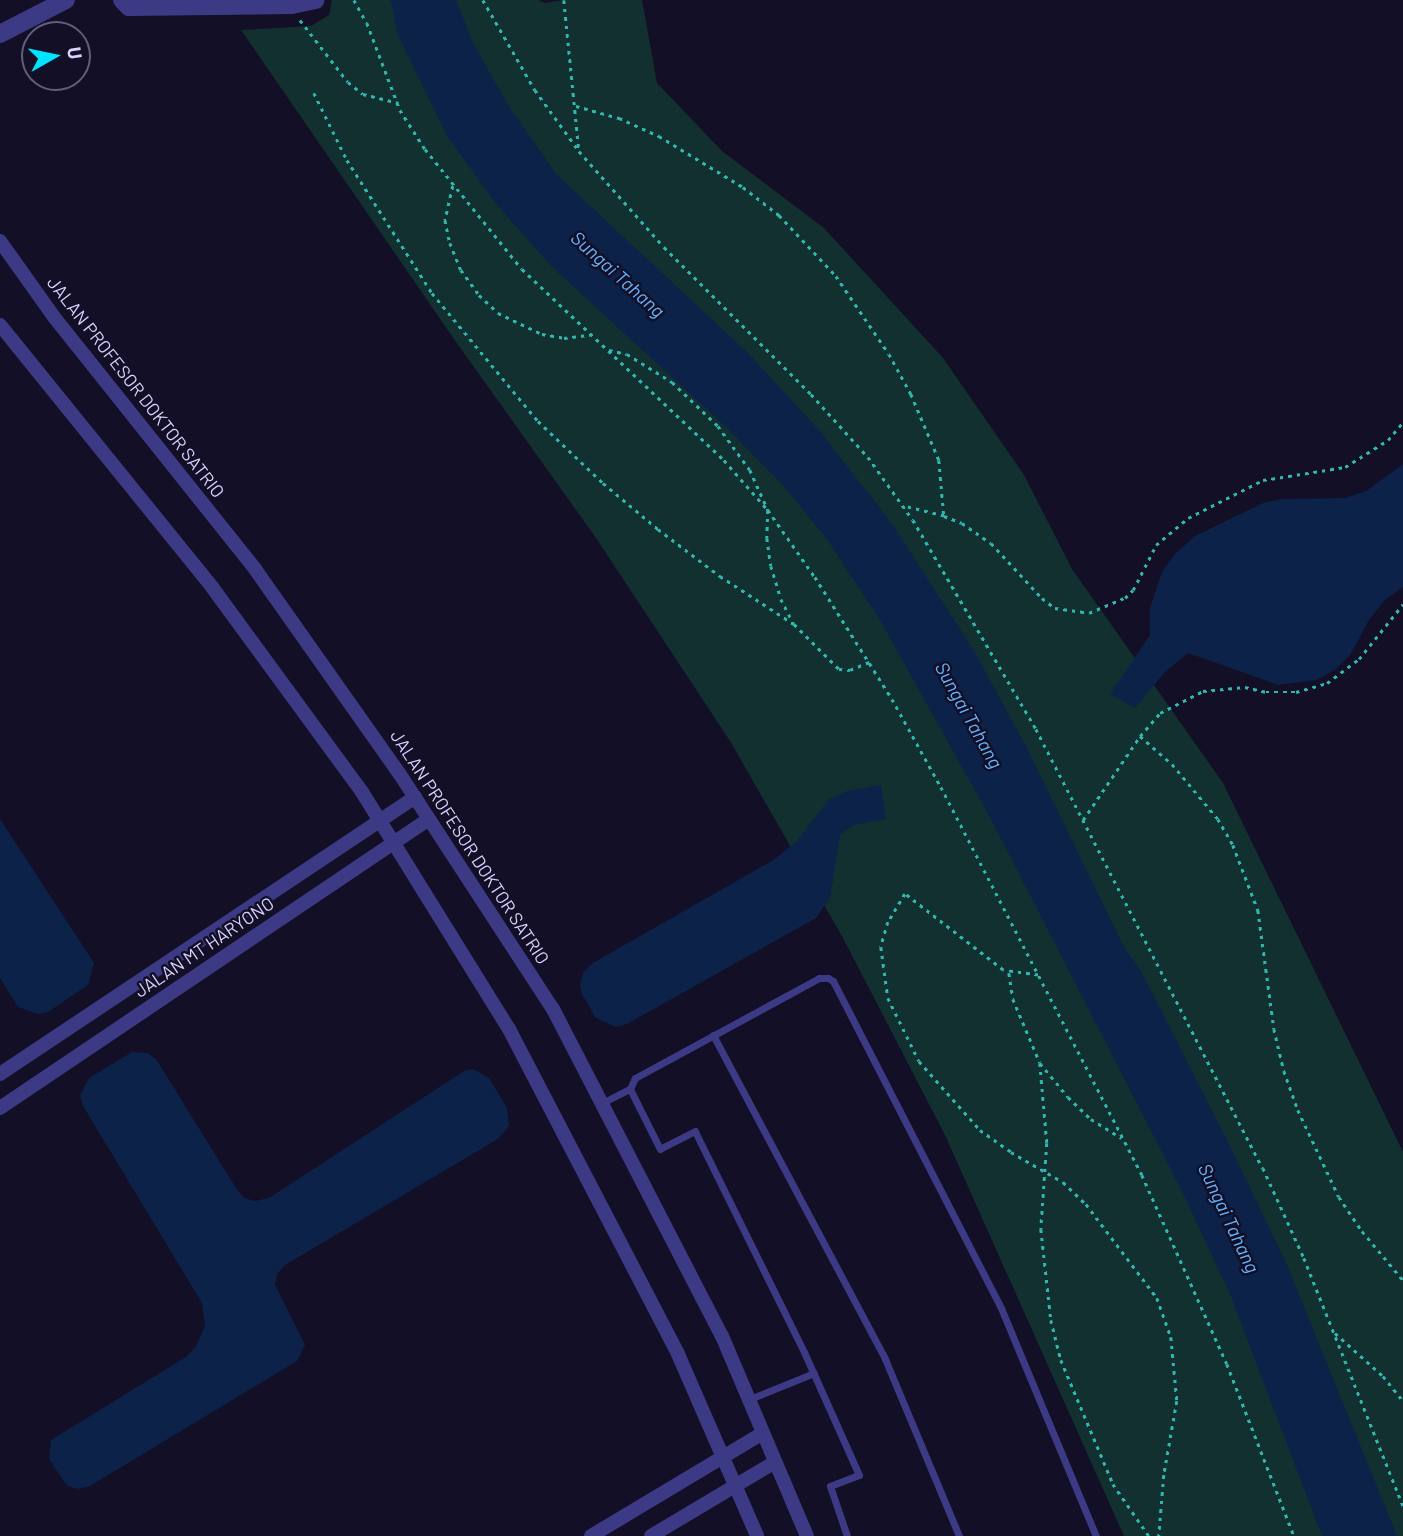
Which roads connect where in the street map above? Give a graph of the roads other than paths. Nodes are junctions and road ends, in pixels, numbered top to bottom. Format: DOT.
graph roads {
  1 [pos="66,0"];
  2 [pos="122,0"];
  3 [pos="316,0"];
  4 [pos="0,34"];
  5 [pos="0,241"];
  6 [pos="0,325"];
  7 [pos="415,797"];
  8 [pos="429,819"];
  9 [pos="379,820"];
  10 [pos="393,843"];
  11 [pos="713,1035"];
  12 [pos="0,1074"];
  13 [pos="630,1089"];
  14 [pos="602,1104"];
  15 [pos="0,1108"];
  16 [pos="814,1373"];
  17 [pos="749,1399"];
  18 [pos="763,1433"];
  19 [pos="722,1457"];
  20 [pos="775,1461"];
  21 [pos="735,1486"];
  22 [pos="591,1536"];
  23 [pos="651,1536"];
  24 [pos="757,1536"];
  25 [pos="807,1536"];
  26 [pos="847,1536"];
  27 [pos="959,1536"];
  28 [pos="1096,1536"];
  1 -- 4 [label="street"];
  2 -- 3 [label="street"];
  5 -- 7 [label="street, JALAN PROFESOR DOKTOR SATRIO"];
  6 -- 9 [label="street"];
  7 -- 8 [label="street, JALAN PROFESOR DOKTOR SATRIO"];
  7 -- 9 [label="street, JALAN MT HARYONO"];
  8 -- 10 [label="street, JALAN MT HARYONO"];
  8 -- 14 [label="street, JALAN PROFESOR DOKTOR SATRIO"];
  9 -- 10 [label="street"];
  9 -- 12 [label="street, JALAN MT HARYONO"];
  10 -- 15 [label="street, JALAN MT HARYONO"];
  10 -- 19 [label="street"];
  11 -- 13 [label="lane"];
  11 -- 27 [label="lane"];
  11 -- 28 [label="lane"];
  13 -- 14 [label="lane"];
  13 -- 16 [label="lane"];
  14 -- 17 [label="street, JALAN PROFESOR DOKTOR SATRIO"];
  16 -- 17 [label="lane"];
  16 -- 26 [label="lane"];
  17 -- 18 [label="street, JALAN PROFESOR DOKTOR SATRIO"];
  18 -- 19 [label="street"];
  18 -- 20 [label="street, JALAN PROFESOR DOKTOR SATRIO"];
  19 -- 21 [label="street"];
  19 -- 22 [label="street"];
  20 -- 21 [label="street"];
  20 -- 25 [label="street, JALAN PROFESOR DOKTOR SATRIO"];
  21 -- 23 [label="street"];
  21 -- 24 [label="street"];
}
